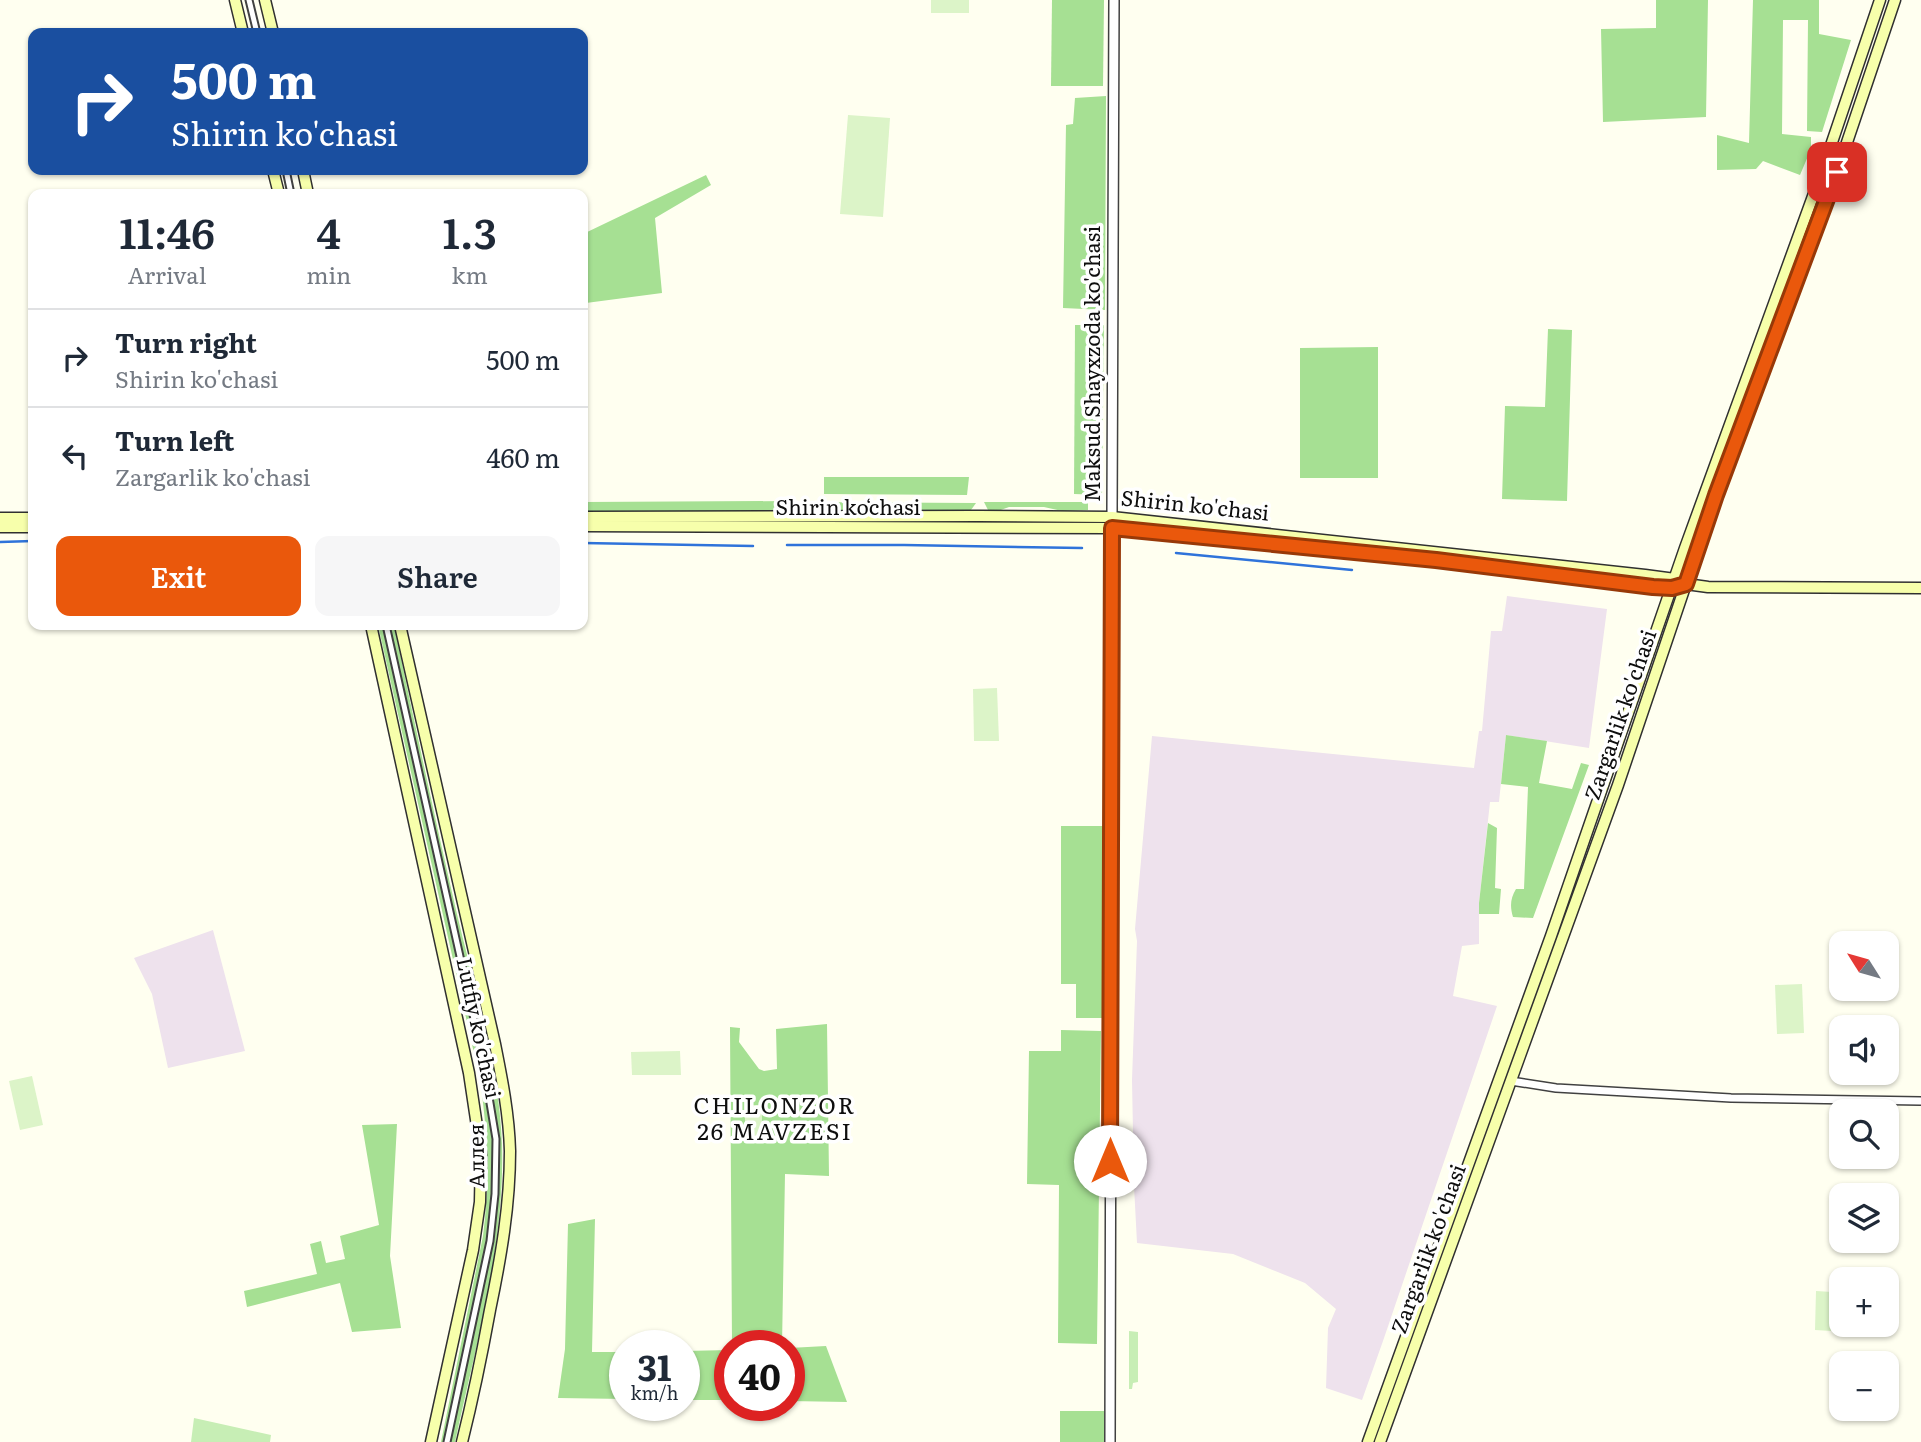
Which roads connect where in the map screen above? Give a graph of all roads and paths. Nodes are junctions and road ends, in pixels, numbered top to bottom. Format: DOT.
graph roads {
  1 [pos="236,0"];
  2 [pos="249,0"];
  3 [pos="265,0"];
  4 [pos="1114,0"];
  5 [pos="1880,0"];
  6 [pos="1895,0"];
  7 [pos="242,28"];
  8 [pos="256,28"];
  9 [pos="272,28"];
  10 [pos="979,516"];
  11 [pos="0,518"];
  12 [pos="28,518"];
  13 [pos="588,518"];
  14 [pos="791,521"];
  15 [pos="610,522"];
  16 [pos="1112,523"];
  17 [pos="588,525"];
  18 [pos="0,527"];
  19 [pos="28,527"];
  20 [pos="979,528"];
  21 [pos="1674,584"];
  22 [pos="1686,584"];
  23 [pos="1921,588"];
  24 [pos="371,630"];
  25 [pos="387,630"];
  26 [pos="401,630"];
  27 [pos="1511,1081"];
  28 [pos="1921,1101"];
  29 [pos="431,1442"];
  30 [pos="447,1442"];
  31 [pos="462,1442"];
  32 [pos="1110,1442"];
  33 [pos="1368,1442"];
  34 [pos="1380,1442"];
  1 -- 7 [label="main road"];
  2 -- 8 [label="street"];
  3 -- 9 [label="main road"];
  4 -- 16 [label="street, Maksud Shayxzoda ko'chasi"];
  5 -- 21 [label="main road, Zargarlik ko'chasi"];
  6 -- 22 [label="main road, Zargarlik ko'chasi"];
  10 -- 14 [label="main road, Shirin ko'chasi"];
  10 -- 16 [label="main road, Shirin ko'chasi"];
  10 -- 20 [label="main road"];
  11 -- 12 [label="main road"];
  13 -- 15 [label="main road, Shirin ko'chasi"];
  14 -- 15 [label="main road, Shirin ko'chasi"];
  14 -- 20 [label="main road, Shirin koʻchasi"];
  15 -- 17 [label="main road"];
  16 -- 20 [label="main road, Shirin koʻchasi"];
  16 -- 21 [label="main road, Shirin ko'chasi"];
  16 -- 32 [label="street, Maksud Shayxzoda ko'chasi"];
  18 -- 19 [label="main road"];
  21 -- 22 [label="main road, Shirin ko'chasi"];
  21 -- 33 [label="main road, Zargarlik ko'chasi"];
  22 -- 23 [label="main road"];
  22 -- 27 [label="main road, Zargarlik ko'chasi"];
  24 -- 29 [label="main road, Lutfiy ko'chasi"];
  25 -- 30 [label="street, Аллея"];
  26 -- 31 [label="main road, Lutfiy ko'chasi"];
  27 -- 28 [label="street"];
  27 -- 34 [label="main road, Zargarlik ko'chasi"];
}
